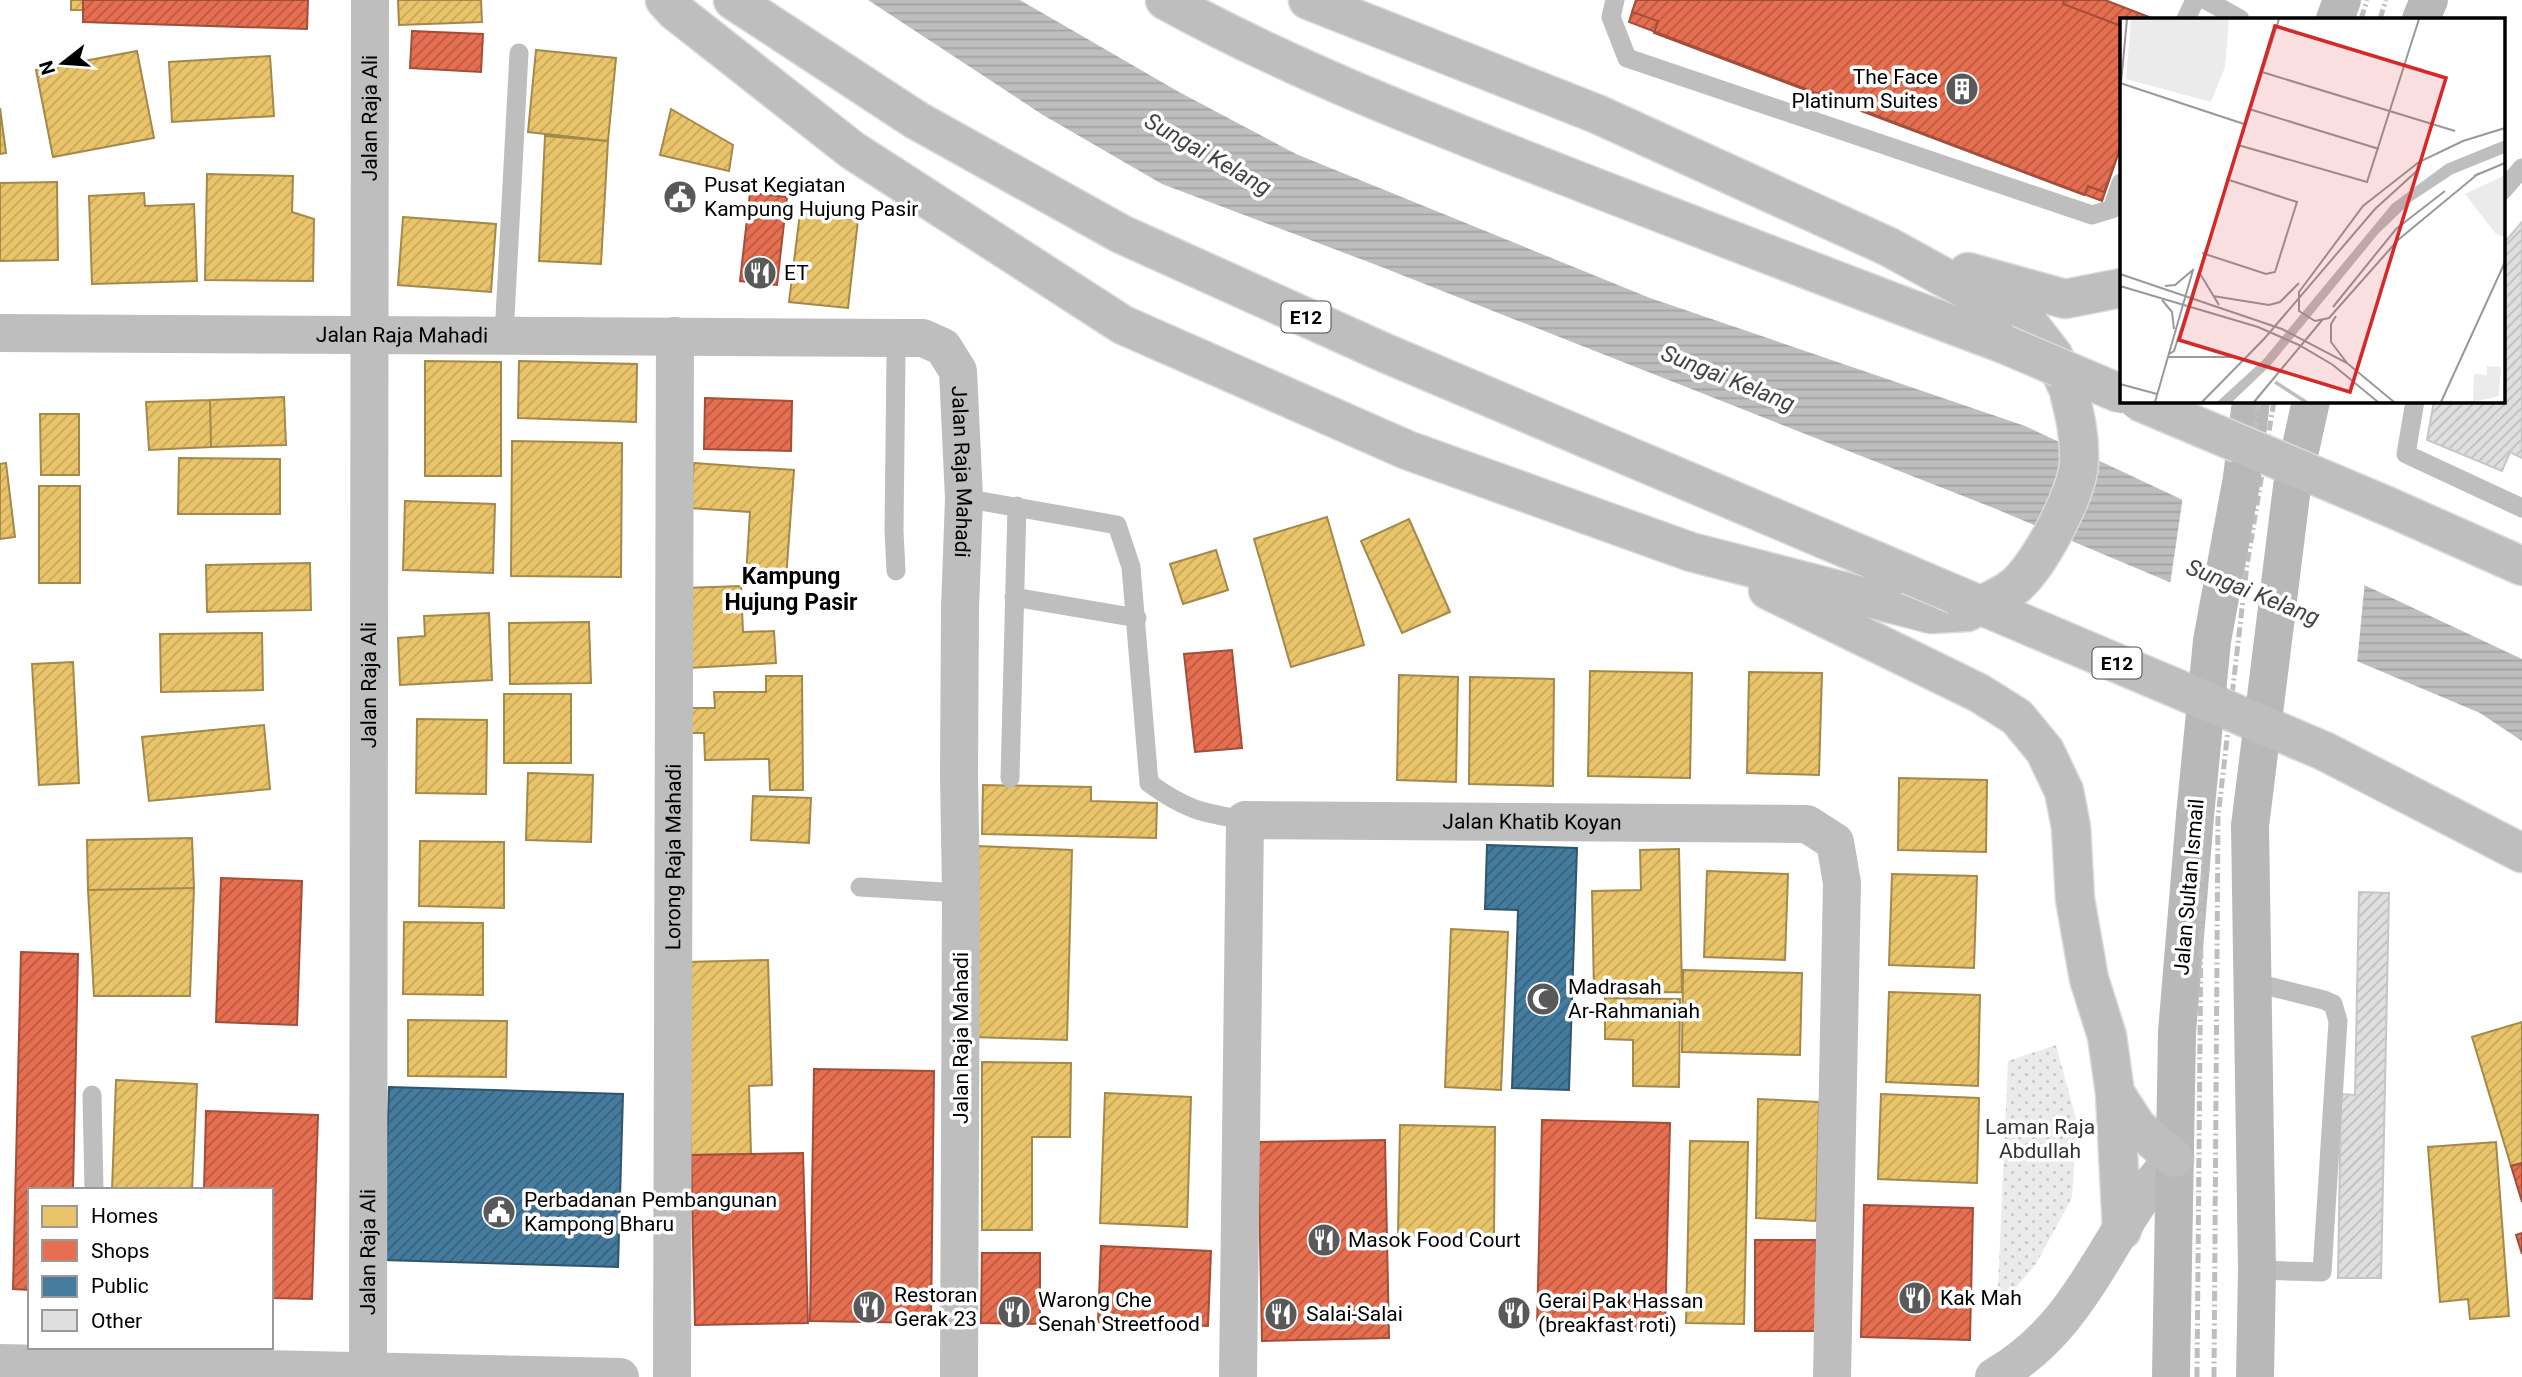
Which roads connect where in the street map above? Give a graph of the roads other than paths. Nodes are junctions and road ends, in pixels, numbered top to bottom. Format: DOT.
graph roads {
  1 [pos="370,0"];
  2 [pos="665,0"];
  3 [pos="733,0"];
  4 [pos="1164,0"];
  5 [pos="1308,0"];
  6 [pos="1615,0"];
  7 [pos="2195,0"];
  8 [pos="2206,0"];
  9 [pos="2342,0"];
  10 [pos="2429,0"];
  11 [pos="2186,18"];
  12 [pos="2238,18"];
  13 [pos="2335,18"];
  14 [pos="2421,18"];
  15 [pos="519,53"];
  16 [pos="2522,169"];
  17 [pos="2120,186"];
  18 [pos="2504,189"];
  19 [pos="1889,247"];
  20 [pos="2120,288"];
  21 [pos="0,333"];
  22 [pos="370,335"];
  23 [pos="504,336"];
  24 [pos="676,336"];
  25 [pos="900,338"];
  26 [pos="2120,394"];
  27 [pos="2140,402"];
  28 [pos="2251,402"];
  29 [pos="2311,402"];
  30 [pos="2415,402"];
  31 [pos="964,498"];
  32 [pos="1017,506"];
  33 [pos="2522,508"];
  34 [pos="1691,552"];
  35 [pos="2522,566"];
  36 [pos="896,571"];
  37 [pos="1014,597"];
  38 [pos="1137,618"];
  39 [pos="1010,778"];
  40 [pos="1245,820"];
  41 [pos="2522,853"];
  42 [pos="860,887"];
  43 [pos="961,893"];
  44 [pos="2252,982"];
  45 [pos="2115,1093"];
  46 [pos="92,1095"];
  47 [pos="2174,1158"];
  48 [pos="94,1188"];
  49 [pos="2122,1230"];
  50 [pos="2257,1270"];
  51 [pos="92,1356"];
  52 [pos="0,1363"];
  53 [pos="368,1371"];
  54 [pos="413,1375"];
  55 [pos="620,1377"];
  56 [pos="672,1377"];
  57 [pos="958,1377"];
  58 [pos="1238,1377"];
  59 [pos="1832,1377"];
  60 [pos="1994,1377"];
  61 [pos="2171,1377"];
  62 [pos="2255,1377"];
  1 -- 22 [label="main road, Jalan Raja Ali"];
  2 -- 34 [label="main road"];
  3 -- 41 [label="main road, E12, bridge"];
  4 -- 26 [label="main road, bridge"];
  5 -- 19 [label="main road"];
  6 -- 17 [label="lane"];
  7 -- 11 [label="lane"];
  8 -- 12 [label="lane"];
  9 -- 13 [label="main road"];
  10 -- 14 [label="main road"];
  15 -- 23 [label="lane"];
  16 -- 18 [label="lane"];
  19 -- 20 [label="main road"];
  19 -- 34 [label="main road, bridge"];
  21 -- 22 [label="main road, Jalan Raja Mahadi"];
  22 -- 23 [label="main road, Jalan Raja Mahadi"];
  22 -- 53 [label="main road, Jalan Raja Ali"];
  23 -- 24 [label="main road, Jalan Raja Mahadi"];
  24 -- 25 [label="main road, Jalan Raja Mahadi"];
  24 -- 56 [label="main road, Lorong Raja Mahadi"];
  25 -- 31 [label="main road, Jalan Raja Mahadi"];
  25 -- 36 [label="lane"];
  27 -- 35 [label="main road, bridge"];
  28 -- 47 [label="main road, Jalan Sultan Ismail, bridge"];
  29 -- 44 [label="main road, bridge"];
  30 -- 33 [label="lane"];
  31 -- 32 [label="lane"];
  31 -- 43 [label="main road, Jalan Raja Mahadi"];
  32 -- 37 [label="lane"];
  32 -- 38 [label="lane"];
  34 -- 45 [label="main road"];
  37 -- 38 [label="lane"];
  37 -- 39 [label="lane"];
  38 -- 40 [label="lane"];
  40 -- 58 [label="main road"];
  40 -- 59 [label="main road, Jalan Khatib Koyan"];
  42 -- 43 [label="lane"];
  43 -- 57 [label="main road, Jalan Raja Mahadi"];
  44 -- 50 [label="main road"];
  44 -- 50 [label="lane"];
  45 -- 47 [label="main road"];
  45 -- 49 [label="main road"];
  46 -- 48 [label="lane"];
  47 -- 49 [label="main road"];
  47 -- 61 [label="main road, Jalan Sultan Ismail"];
  49 -- 60 [label="main road"];
  50 -- 62 [label="main road"];
  51 -- 52 [label="main road"];
  51 -- 53 [label="main road"];
  53 -- 54 [label="main road"];
  54 -- 55 [label="main road"];
}
